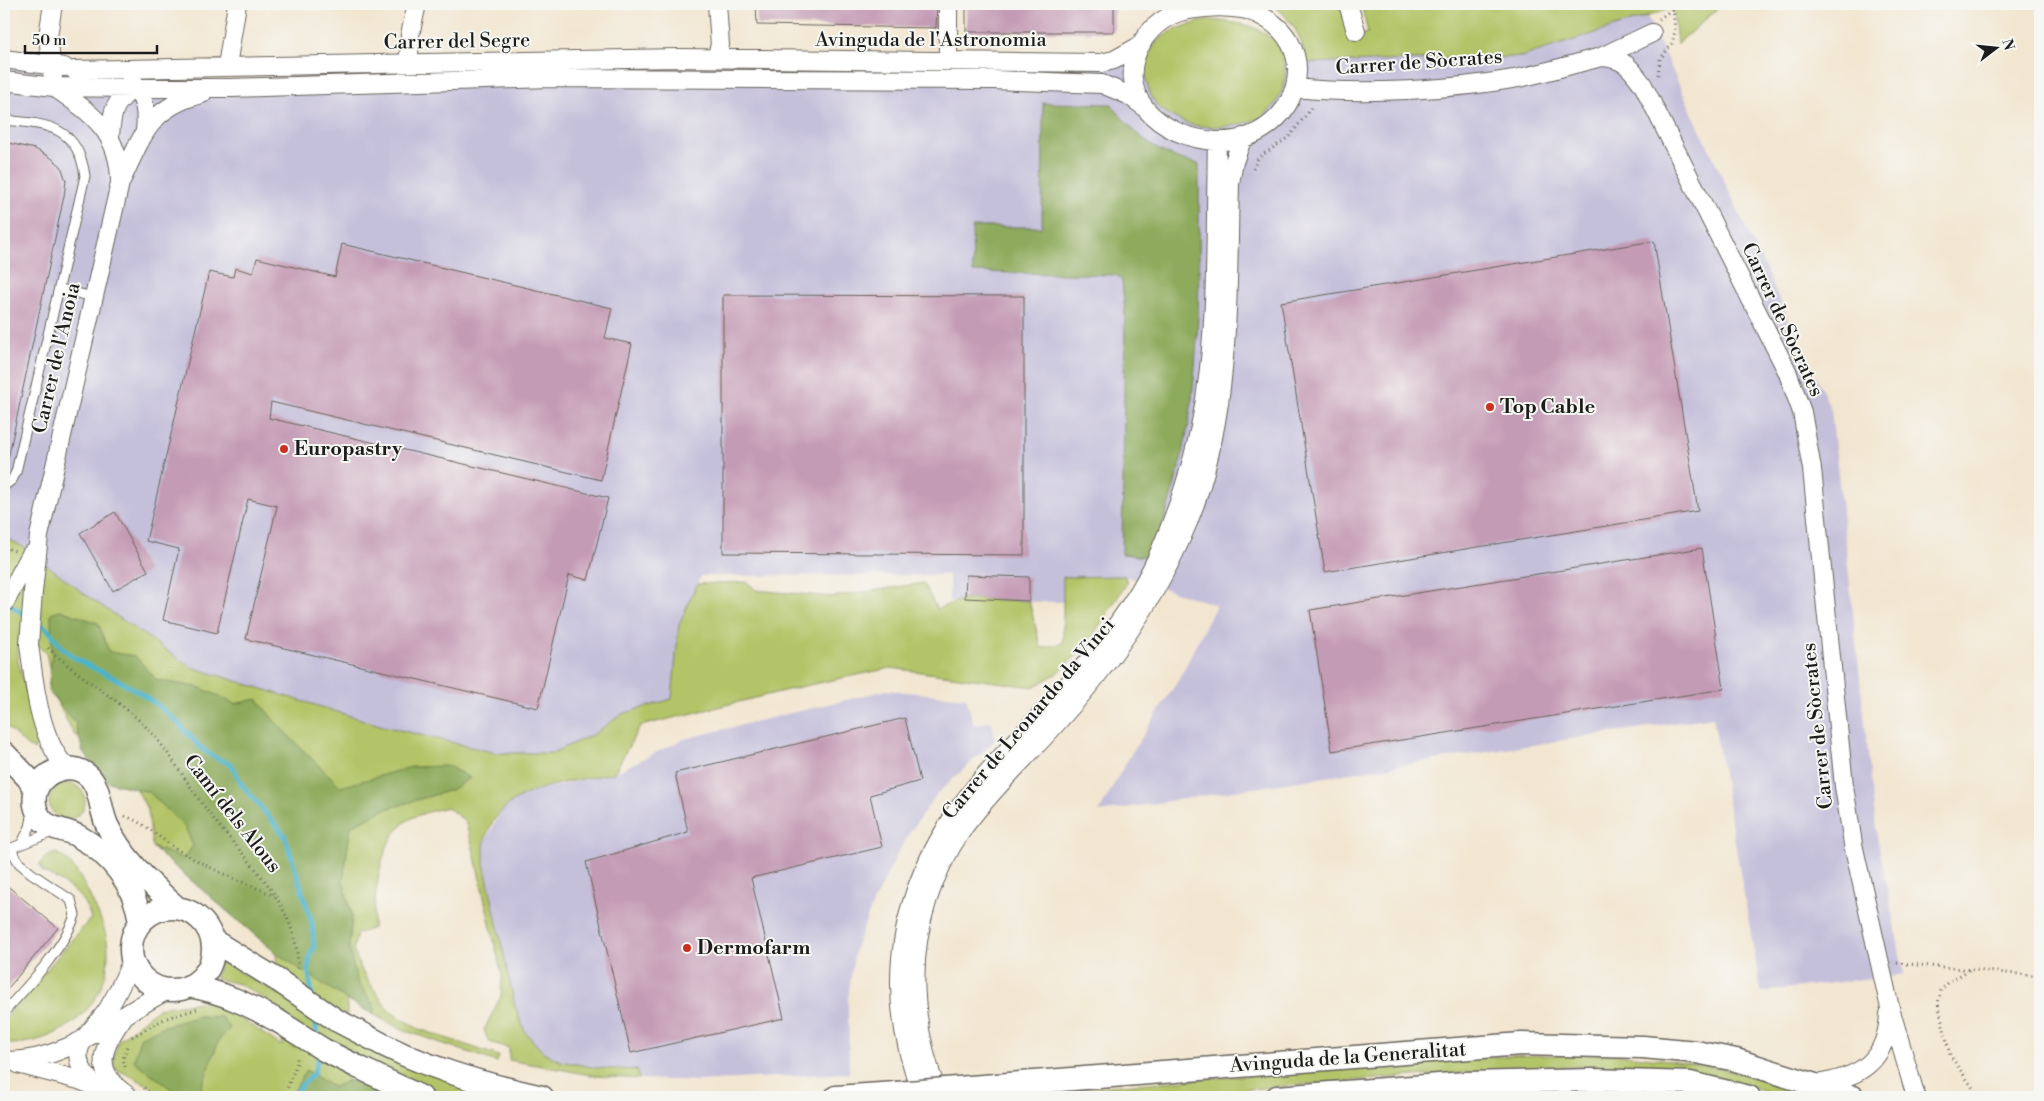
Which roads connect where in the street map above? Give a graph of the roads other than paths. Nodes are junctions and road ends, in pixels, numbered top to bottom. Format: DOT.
graph roads {
  1 [pos="53,4"];
  2 [pos="237,4"];
  3 [pos="417,4"];
  4 [pos="718,4"];
  5 [pos="948,4"];
  6 [pos="1348,4"];
  7 [pos="1200,6"];
  8 [pos="1356,30"];
  9 [pos="1652,33"];
  10 [pos="1141,45"];
  11 [pos="1601,57"];
  12 [pos="716,58"];
  13 [pos="4,59"];
  14 [pos="948,62"];
  15 [pos="408,65"];
  16 [pos="53,66"];
  17 [pos="227,66"];
  18 [pos="198,68"];
  19 [pos="74,70"];
  20 [pos="744,79"];
  21 [pos="4,81"];
  22 [pos="408,82"];
  23 [pos="54,86"];
  24 [pos="133,88"];
  25 [pos="231,88"];
  26 [pos="1296,88"];
  27 [pos="1143,106"];
  28 [pos="4,120"];
  29 [pos="145,130"];
  30 [pos="110,136"];
  31 [pos="1242,137"];
  32 [pos="1217,141"];
  33 [pos="120,183"];
  34 [pos="60,289"];
  35 [pos="93,297"];
  36 [pos="4,486"];
  37 [pos="37,542"];
  38 [pos="4,604"];
  39 [pos="8,756"];
  40 [pos="61,769"];
  41 [pos="35,796"];
  42 [pos="57,831"];
  43 [pos="22,843"];
  44 [pos="7,850"];
  45 [pos="177,908"];
  46 [pos="140,922"];
  47 [pos="212,940"];
  48 [pos="132,960"];
  49 [pos="190,986"];
  50 [pos="168,990"];
  51 [pos="1890,1008"];
  52 [pos="4,1012"];
  53 [pos="126,1014"];
  54 [pos="81,1040"];
  55 [pos="6,1061"];
  56 [pos="1814,1084"];
  57 [pos="94,1085"];
  58 [pos="135,1091"];
  59 [pos="120,1097"];
  60 [pos="421,1097"];
  61 [pos="542,1097"];
  62 [pos="836,1097"];
  63 [pos="923,1097"];
  64 [pos="940,1097"];
  65 [pos="1277,1097"];
  66 [pos="1749,1097"];
  67 [pos="1853,1097"];
  68 [pos="1916,1097"];
  1 -- 16 [label="street"];
  2 -- 17 [label="street"];
  3 -- 15 [label="street"];
  4 -- 12 [label="street"];
  5 -- 14 [label="street"];
  6 -- 8 [label="street"];
  7 -- 10 [label="street"];
  7 -- 26 [label="street"];
  9 -- 11 [label="street"];
  10 -- 14 [label="street, Avinguda de l'Astronomia"];
  10 -- 27 [label="street"];
  11 -- 26 [label="street, Carrer de Sòcrates"];
  11 -- 51 [label="street, Carrer de Sòcrates"];
  12 -- 14 [label="street, Avinguda de l'Astronomia"];
  12 -- 15 [label="street, Carrer del Segre"];
  13 -- 16 [label="street, Carrer del Segre"];
  15 -- 17 [label="street, Carrer del Segre"];
  15 -- 22 [label="street"];
  16 -- 19 [label="street, Carrer del Segre"];
  16 -- 23 [label="street"];
  17 -- 18 [label="street, Carrer del Segre"];
  18 -- 19 [label="street, Carrer del Segre"];
  18 -- 24 [label="street, Carrer del Segre"];
  19 -- 24 [label="street, Carrer del Segre"];
  20 -- 22 [label="street, Carrer del Segre"];
  20 -- 27 [label="street, Avinguda de l'Astronomia"];
  21 -- 23 [label="street, Carrer del Segre"];
  22 -- 25 [label="street, Carrer del Segre"];
  23 -- 24 [label="street, Carrer del Segre"];
  23 -- 30 [label="street"];
  24 -- 25 [label="street, Carrer del Segre"];
  24 -- 29 [label="street"];
  24 -- 30 [label="street, Carrer del Segre"];
  25 -- 29 [label="street, Carrer del Segre"];
  26 -- 31 [label="street"];
  27 -- 32 [label="street"];
  28 -- 34 [label="lane"];
  29 -- 33 [label="street, Carrer de l'Anoia"];
  30 -- 33 [label="street, Carrer de l'Anoia"];
  31 -- 32 [label="street"];
  31 -- 64 [label="street, Carrer de Leonardo da Vinci"];
  32 -- 63 [label="street, Carrer de Leonardo da Vinci"];
  33 -- 35 [label="street, Carrer de l'Anoia"];
  34 -- 35 [label="lane"];
  34 -- 36 [label="lane"];
  35 -- 37 [label="street, Carrer de l'Anoia"];
  37 -- 38 [label="street, Carrer de l'Anoia"];
  37 -- 40 [label="street, Carrer de l'Anoia, bridge"];
  39 -- 40 [label="street"];
  39 -- 41 [label="street"];
  40 -- 41 [label="street"];
  40 -- 45 [label="street"];
  41 -- 42 [label="street"];
  41 -- 43 [label="lane"];
  42 -- 43 [label="lane"];
  42 -- 46 [label="street"];
  43 -- 44 [label="lane"];
  44 -- 52 [label="lane"];
  45 -- 46 [label="street"];
  45 -- 47 [label="street"];
  46 -- 48 [label="street"];
  47 -- 49 [label="street"];
  47 -- 61 [label="street, bridge"];
  48 -- 50 [label="street"];
  48 -- 54 [label="street"];
  49 -- 50 [label="street"];
  49 -- 60 [label="street, bridge"];
  50 -- 53 [label="street"];
  51 -- 56 [label="street, Carrer de Sòcrates"];
  51 -- 68 [label="street, Carrer de Sòcrates"];
  53 -- 54 [label="street"];
  53 -- 58 [label="street"];
  54 -- 55 [label="street"];
  54 -- 57 [label="street"];
  55 -- 57 [label="street"];
  56 -- 62 [label="street, Avinguda de la Generalitat, bridge"];
  56 -- 67 [label="street, Avinguda de la Generalitat"];
  57 -- 59 [label="street"];
  65 -- 66 [label="street, Avinguda de la Generalitat"];
}
